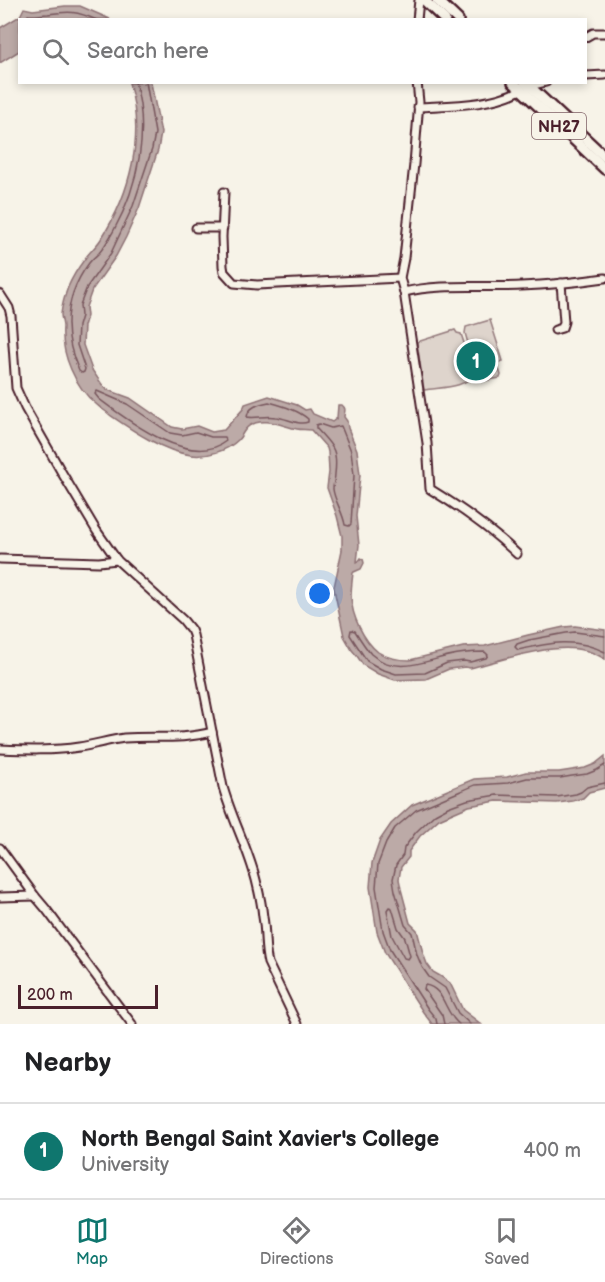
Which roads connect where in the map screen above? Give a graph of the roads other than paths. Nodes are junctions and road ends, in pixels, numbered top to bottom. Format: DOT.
graph roads {
  1 [pos="419,0"];
  2 [pos="424,0"];
  3 [pos="437,0"];
  4 [pos="417,18"];
  5 [pos="443,18"];
  6 [pos="456,18"];
  7 [pos="605,33"];
  8 [pos="587,36"];
  9 [pos="605,75"];
  10 [pos="587,76"];
  11 [pos="417,84"];
  12 [pos="525,86"];
  13 [pos="418,106"];
  14 [pos="605,157"];
  15 [pos="605,169"];
  16 [pos="224,192"];
  17 [pos="196,228"];
  18 [pos="223,228"];
  19 [pos="400,278"];
  20 [pos="605,278"];
  21 [pos="561,283"];
  22 [pos="404,292"];
  23 [pos="0,294"];
  24 [pos="555,330"];
  25 [pos="518,554"];
  26 [pos="0,559"];
  27 [pos="117,560"];
  28 [pos="212,732"];
  29 [pos="0,749"];
  30 [pos="0,848"];
  31 [pos="35,896"];
  32 [pos="0,897"];
  33 [pos="132,1024"];
  34 [pos="297,1024"];
  1 -- 4 [label="street"];
  2 -- 5 [label="highway"];
  3 -- 6 [label="highway"];
  7 -- 8 [label="street"];
  9 -- 10 [label="street"];
  11 -- 13 [label="street"];
  12 -- 13 [label="street"];
  12 -- 14 [label="highway, NH27"];
  12 -- 15 [label="highway, NH27"];
  13 -- 19 [label="street"];
  16 -- 18 [label="street"];
  17 -- 18 [label="street"];
  18 -- 19 [label="street"];
  19 -- 22 [label="street"];
  20 -- 21 [label="street"];
  21 -- 22 [label="street"];
  21 -- 24 [label="street"];
  22 -- 25 [label="street"];
  23 -- 27 [label="street"];
  26 -- 27 [label="street"];
  27 -- 28 [label="street"];
  28 -- 29 [label="street"];
  28 -- 34 [label="street"];
  30 -- 31 [label="street"];
  31 -- 32 [label="street"];
  31 -- 33 [label="street"];
}
